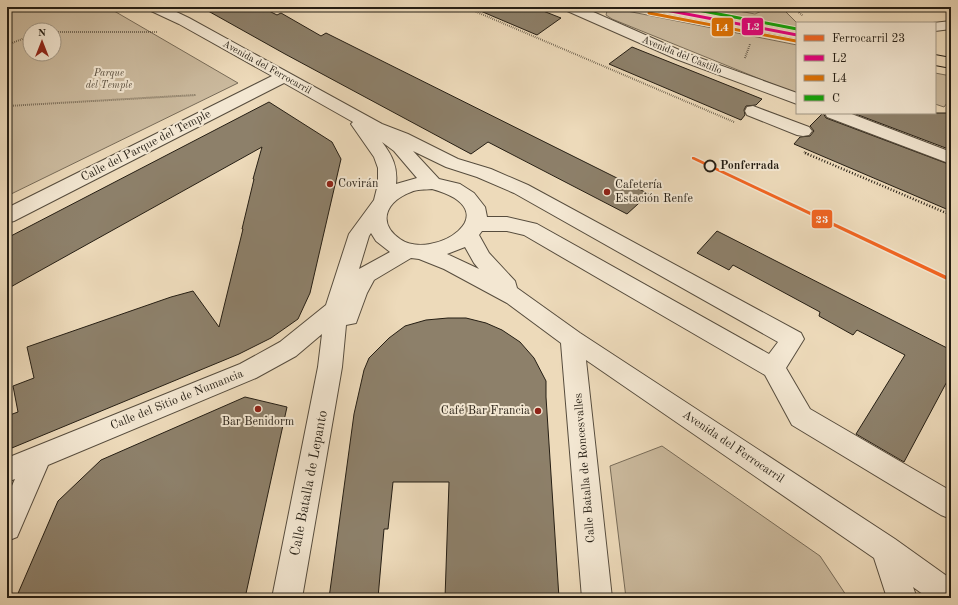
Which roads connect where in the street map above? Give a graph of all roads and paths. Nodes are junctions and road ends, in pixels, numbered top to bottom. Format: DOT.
graph roads {
  1 [pos="154,7"];
  2 [pos="465,7"];
  3 [pos="570,7"];
  4 [pos="650,7"];
  5 [pos="793,7"];
  6 [pos="177,13"];
  7 [pos="804,18"];
  8 [pos="951,26"];
  9 [pos="757,27"];
  10 [pos="936,27"];
  11 [pos="62,32"];
  12 [pos="160,32"];
  13 [pos="796,34"];
  14 [pos="22,39"];
  15 [pos="7,45"];
  16 [pos="936,60"];
  17 [pos="951,63"];
  18 [pos="285,76"];
  19 [pos="738,77"];
  20 [pos="197,95"];
  21 [pos="796,99"];
  22 [pos="7,106"];
  23 [pos="796,110"];
  24 [pos="753,111"];
  25 [pos="836,114"];
  26 [pos="354,115"];
  27 [pos="785,124"];
  28 [pos="740,125"];
  29 [pos="376,128"];
  30 [pos="804,131"];
  31 [pos="798,150"];
  32 [pos="951,158"];
  33 [pos="432,183"];
  34 [pos="458,189"];
  35 [pos="536,198"];
  36 [pos="380,207"];
  37 [pos="951,215"];
  38 [pos="7,216"];
  39 [pos="577,222"];
  40 [pos="473,230"];
  41 [pos="553,242"];
  42 [pos="415,251"];
  43 [pos="515,297"];
  44 [pos="336,310"];
  45 [pos="572,339"];
  46 [pos="330,367"];
  47 [pos="773,368"];
  48 [pos="39,456"];
  49 [pos="7,470"];
  50 [pos="948,498"];
  51 [pos="7,528"];
  52 [pos="886,549"];
  53 [pos="951,597"];
  54 [pos="287,598"];
  55 [pos="597,598"];
  56 [pos="902,598"];
  1 -- 6 [label="street, Avenida del Ferrocarril"];
  2 -- 28 [label="path"];
  3 -- 19 [label="street, Avenida del Castillo"];
  4 -- 9 [label="main road"];
  5 -- 7 [label="path"];
  6 -- 18 [label="street, Avenida del Ferrocarril"];
  8 -- 10 [label="street"];
  9 -- 13 [label="main road"];
  9 -- 19 [label="path"];
  11 -- 12 [label="path"];
  14 -- 15 [label="path"];
  16 -- 17 [label="main road"];
  18 -- 26 [label="street, Avenida del Ferrocarril"];
  18 -- 38 [label="street, Calle del Parque del Temple"];
  19 -- 21 [label="street, Avenida del Castillo"];
  20 -- 22 [label="path"];
  23 -- 27 [label="street"];
  24 -- 27 [label="street"];
  25 -- 32 [label="street"];
  26 -- 29 [label="street, Avenida del Ferrocarril"];
  26 -- 36 [label="street, Avenida del Ferrocarril"];
  27 -- 30 [label="street"];
  29 -- 33 [label="street, Avenida del Ferrocarril"];
  29 -- 35 [label="street"];
  31 -- 37 [label="path"];
  33 -- 34 [label="street"];
  33 -- 36 [label="street"];
  34 -- 35 [label="street"];
  34 -- 40 [label="street"];
  35 -- 39 [label="street"];
  36 -- 42 [label="street"];
  36 -- 44 [label="street, Calle Batalla de Lepanto"];
  39 -- 41 [label="street"];
  39 -- 47 [label="street"];
  40 -- 41 [label="street"];
  40 -- 42 [label="street"];
  40 -- 43 [label="street, Avenida del Ferrocarril"];
  41 -- 47 [label="street"];
  42 -- 43 [label="street, Avenida del Ferrocarril"];
  42 -- 46 [label="street, Calle Batalla de Lepanto"];
  43 -- 45 [label="street, Avenida del Ferrocarril"];
  44 -- 46 [label="street, Calle Batalla de Lepanto"];
  44 -- 48 [label="street, Calle del Sitio de Numancia"];
  45 -- 52 [label="street, Avenida del Ferrocarril"];
  45 -- 55 [label="street, Calle Batalla de Roncesvalles"];
  46 -- 54 [label="street, Calle Batalla de Lepanto"];
  47 -- 50 [label="street"];
  48 -- 49 [label="street, Calle del Sitio de Numancia"];
  48 -- 51 [label="street"];
  52 -- 53 [label="street, Avenida del Ferrocarril"];
  52 -- 56 [label="street"];
}
